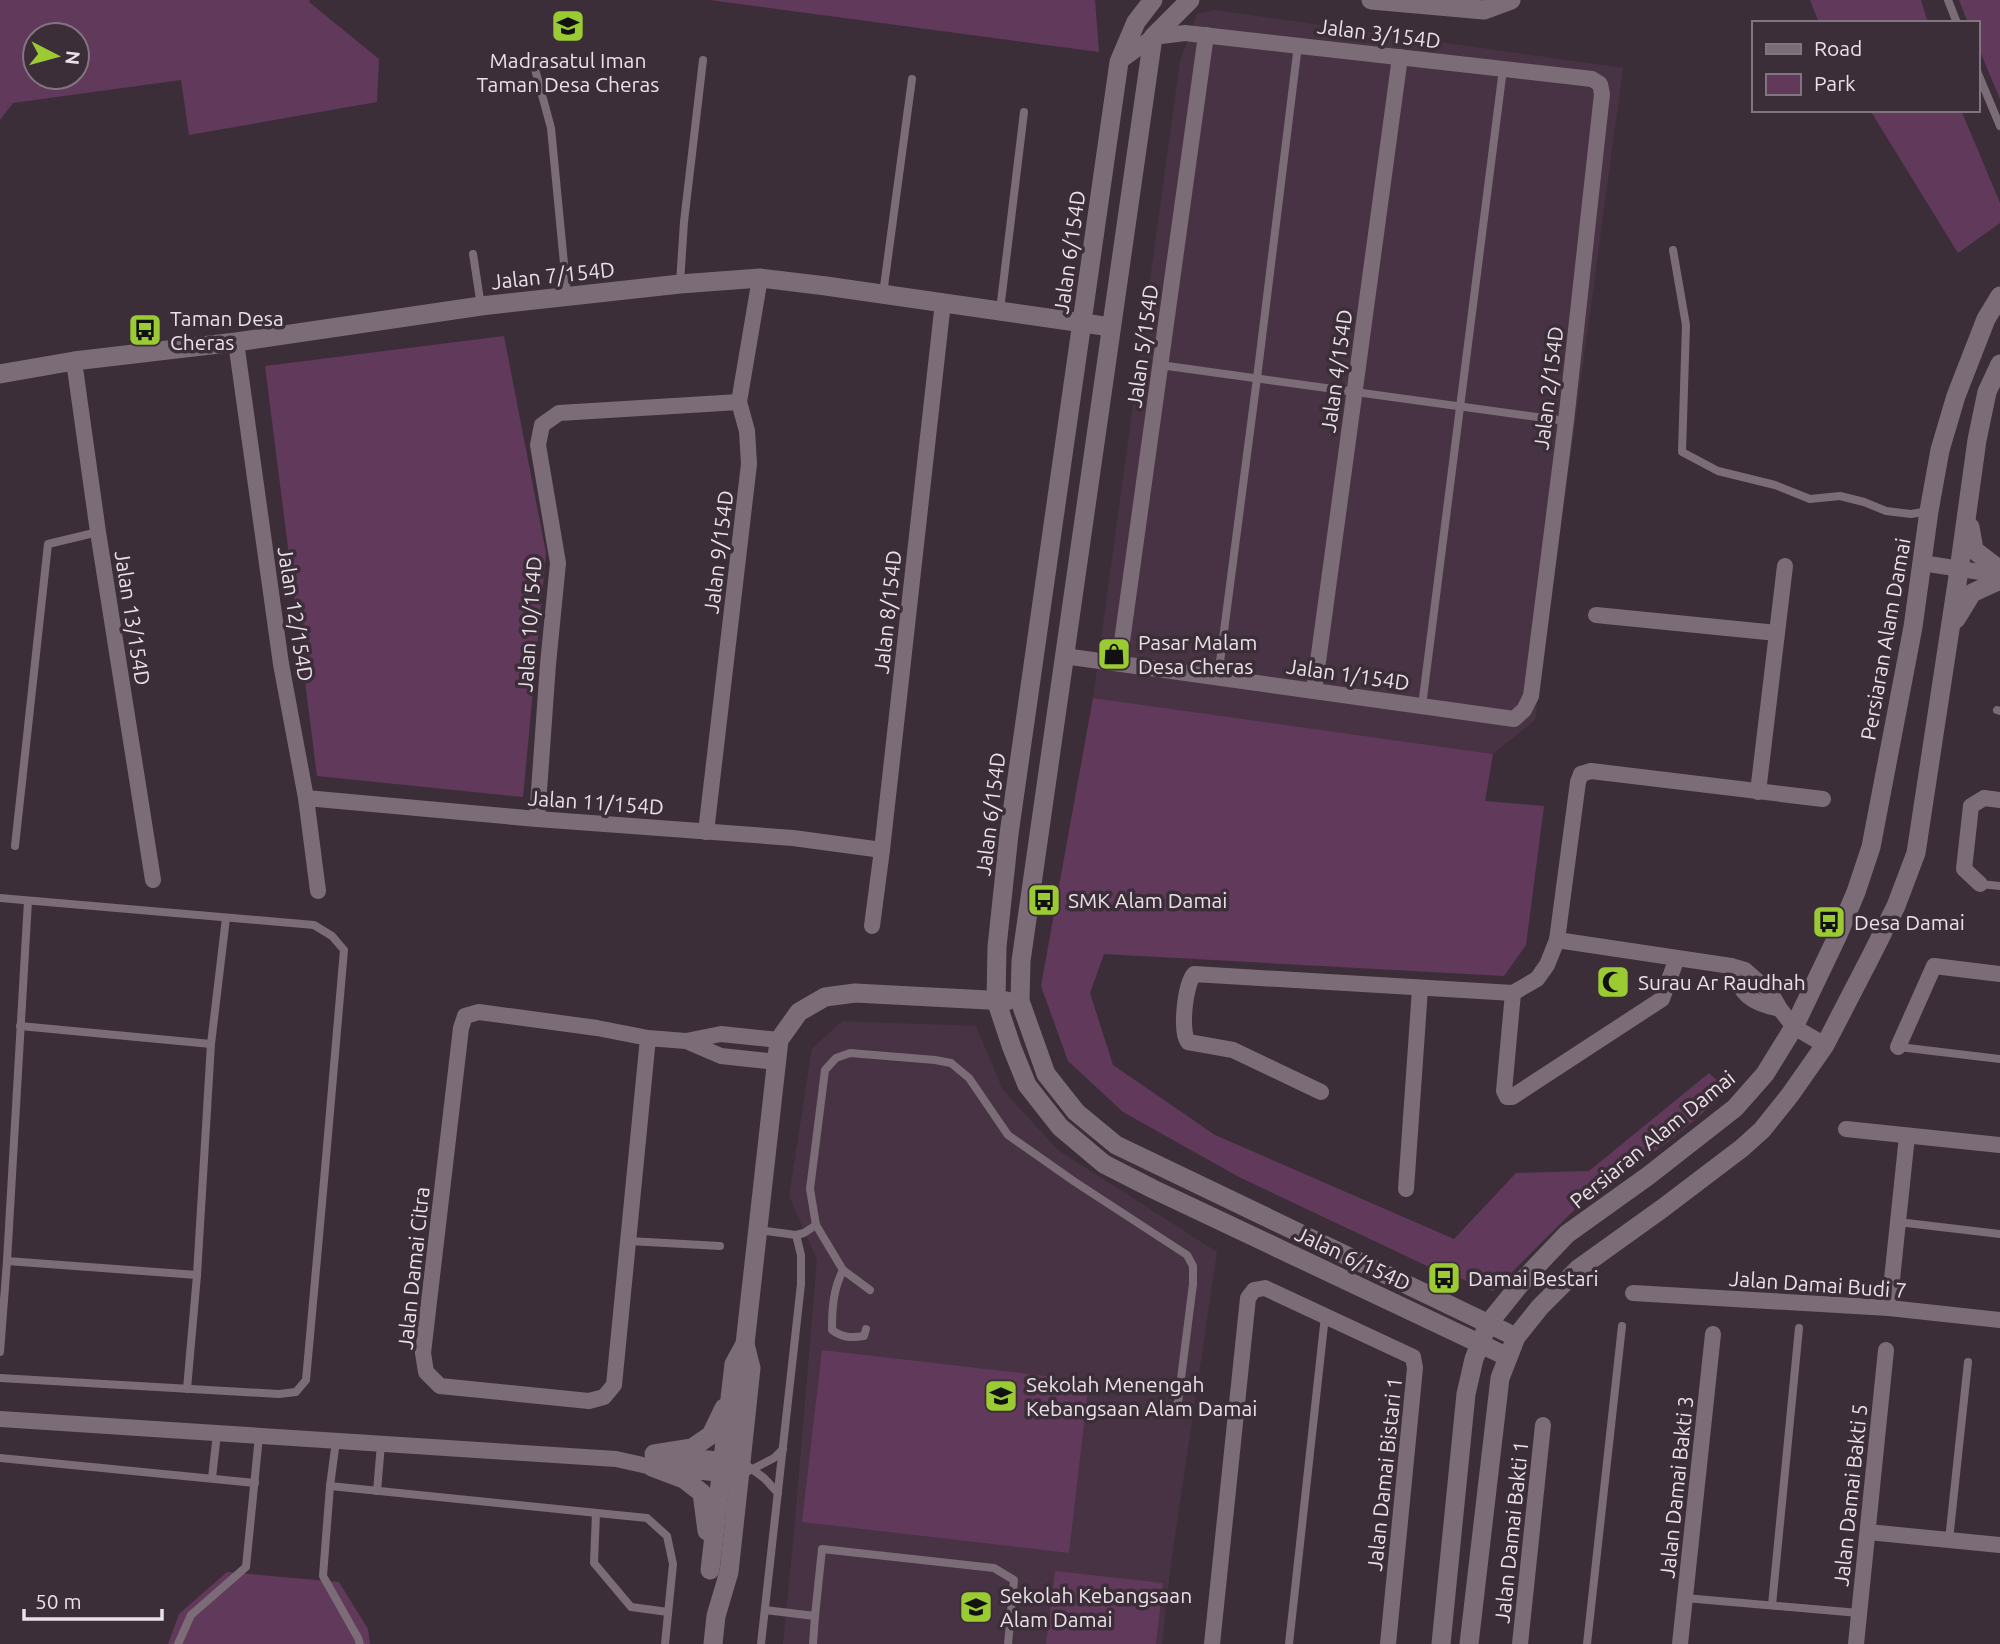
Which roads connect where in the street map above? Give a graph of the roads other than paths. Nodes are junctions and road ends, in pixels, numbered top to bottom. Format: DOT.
graph roads {
  1 [pos="1153,0"];
  2 [pos="1190,0"];
  3 [pos="1371,0"];
  4 [pos="1511,0"];
  5 [pos="1948,0"];
  6 [pos="1956,21"];
  7 [pos="1206,35"];
  8 [pos="1153,37"];
  9 [pos="1298,45"];
  10 [pos="1400,57"];
  11 [pos="532,58"];
  12 [pos="703,60"];
  13 [pos="1119,62"];
  14 [pos="1503,69"];
  15 [pos="1979,76"];
  16 [pos="912,79"];
  17 [pos="1600,84"];
  18 [pos="1024,112"];
  19 [pos="2000,126"];
  20 [pos="1672,250"];
  21 [pos="473,254"];
  22 [pos="1089,275"];
  23 [pos="760,278"];
  24 [pos="680,284"];
  25 [pos="883,294"];
  26 [pos="567,295"];
  27 [pos="2000,296"];
  28 [pos="943,302"];
  29 [pos="481,306"];
  30 [pos="1000,310"];
  31 [pos="1053,318"];
  32 [pos="1082,323"];
  33 [pos="1111,327"];
  34 [pos="236,342"];
  35 [pos="1077,357"];
  36 [pos="74,361"];
  37 [pos="2000,364"];
  38 [pos="1160,365"];
  39 [pos="0,374"];
  40 [pos="1257,378"];
  41 [pos="1355,392"];
  42 [pos="739,402"];
  43 [pos="1460,407"];
  44 [pos="1566,421"];
  45 [pos="1929,511"];
  46 [pos="1967,513"];
  47 [pos="98,532"];
  48 [pos="1922,563"];
  49 [pos="1785,566"];
  50 [pos="1959,570"];
  51 [pos="2000,570"];
  52 [pos="2000,578"];
  53 [pos="1597,615"];
  54 [pos="1951,629"];
  55 [pos="1777,633"];
  56 [pos="1035,651"];
  57 [pos="1065,656"];
  58 [pos="1119,663"];
  59 [pos="1218,677"];
  60 [pos="1314,691"];
  61 [pos="1531,696"];
  62 [pos="1422,706"];
  63 [pos="1758,792"];
  64 [pos="306,798"];
  65 [pos="1823,799"];
  66 [pos="1992,799"];
  67 [pos="537,819"];
  68 [pos="706,832"];
  69 [pos="15,846"];
  70 [pos="882,850"];
  71 [pos="153,880"];
  72 [pos="1980,884"];
  73 [pos="2000,886"];
  74 [pos="318,891"];
  75 [pos="0,898"];
  76 [pos="28,901"];
  77 [pos="226,918"];
  78 [pos="872,926"];
  79 [pos="1557,940"];
  80 [pos="997,947"];
  81 [pos="1677,958"];
  82 [pos="2000,974"];
  83 [pos="1420,989"];
  84 [pos="1513,993"];
  85 [pos="967,999"];
  86 [pos="996,1000"];
  87 [pos="1020,1001"];
  88 [pos="20,1026"];
  89 [pos="1794,1027"];
  90 [pos="1005,1028"];
  91 [pos="648,1038"];
  92 [pos="779,1040"];
  93 [pos="686,1041"];
  94 [pos="211,1044"];
  95 [pos="1825,1045"];
  96 [pos="1898,1047"];
  97 [pos="2000,1059"];
  98 [pos="777,1062"];
  99 [pos="1321,1092"];
  100 [pos="1846,1129"];
  101 [pos="1907,1136"];
  102 [pos="2000,1145"];
  103 [pos="1406,1189"];
  104 [pos="1898,1222"];
  105 [pos="816,1226"];
  106 [pos="758,1230"];
  107 [pos="2000,1234"];
  108 [pos="796,1235"];
  109 [pos="629,1241"];
  110 [pos="720,1246"];
  111 [pos="7,1261"];
  112 [pos="843,1270"];
  113 [pos="197,1275"];
  114 [pos="870,1290"];
  115 [pos="1633,1293"];
  116 [pos="1889,1308"];
  117 [pos="1325,1315"];
  118 [pos="1485,1318"];
  119 [pos="2000,1320"];
  120 [pos="1622,1326"];
  121 [pos="1799,1328"];
  122 [pos="866,1329"];
  123 [pos="1713,1334"];
  124 [pos="1516,1337"];
  125 [pos="745,1343"];
  126 [pos="1474,1347"];
  127 [pos="1886,1350"];
  128 [pos="0,1352"];
  129 [pos="1508,1356"];
  130 [pos="1968,1362"];
  131 [pos="0,1378"];
  132 [pos="187,1389"];
  133 [pos="730,1394"];
  134 [pos="1177,1410"];
  135 [pos="0,1419"];
  136 [pos="1543,1425"];
  137 [pos="217,1433"];
  138 [pos="259,1436"];
  139 [pos="336,1441"];
  140 [pos="381,1444"];
  141 [pos="783,1449"];
  142 [pos="0,1458"];
  143 [pos="653,1460"];
  144 [pos="735,1468"];
  145 [pos="212,1478"];
  146 [pos="255,1483"];
  147 [pos="330,1486"];
  148 [pos="377,1491"];
  149 [pos="778,1493"];
  150 [pos="596,1513"];
  151 [pos="1868,1532"];
  152 [pos="1949,1540"];
  153 [pos="2000,1545"];
  154 [pos="710,1570"];
  155 [pos="1685,1598"];
  156 [pos="1772,1605"];
  157 [pos="765,1610"];
  158 [pos="668,1612"];
  159 [pos="1859,1613"];
  160 [pos="716,1616"];
  161 [pos="815,1616"];
  162 [pos="178,1644"];
  163 [pos="360,1644"];
  164 [pos="665,1644"];
  165 [pos="713,1644"];
  166 [pos="761,1644"];
  167 [pos="813,1644"];
  168 [pos="1008,1644"];
  169 [pos="1212,1644"];
  170 [pos="1289,1644"];
  171 [pos="1388,1644"];
  172 [pos="1441,1644"];
  173 [pos="1469,1644"];
  174 [pos="1520,1644"];
  175 [pos="1587,1644"];
  176 [pos="1680,1644"];
  177 [pos="1856,1644"];
  1 -- 13 [label="street, Jalan 6/154D"];
  2 -- 8 [label="street"];
  3 -- 4 [label="street"];
  5 -- 6 [label="lane"];
  7 -- 8 [label="street, Jalan 3/154D"];
  7 -- 9 [label="street, Jalan 3/154D"];
  7 -- 38 [label="street, Jalan 5/154D"];
  8 -- 13 [label="street"];
  8 -- 33 [label="street, Jalan 6/154D"];
  9 -- 10 [label="street, Jalan 3/154D"];
  9 -- 40 [label="lane"];
  10 -- 14 [label="street, Jalan 3/154D"];
  10 -- 41 [label="street, Jalan 4/154D"];
  11 -- 26 [label="lane"];
  12 -- 24 [label="lane"];
  13 -- 22 [label="street, Jalan 6/154D"];
  14 -- 17 [label="street, Jalan 3/154D"];
  14 -- 43 [label="lane"];
  15 -- 19 [label="lane"];
  16 -- 25 [label="lane"];
  17 -- 44 [label="street, Jalan 2/154D"];
  18 -- 30 [label="lane"];
  20 -- 45 [label="lane"];
  21 -- 29 [label="lane"];
  22 -- 31 [label="street"];
  22 -- 32 [label="street, Jalan 6/154D"];
  23 -- 24 [label="street, Jalan 7/154D"];
  23 -- 25 [label="street, Jalan 7/154D"];
  23 -- 42 [label="street, Jalan 9/154D"];
  24 -- 26 [label="street, Jalan 7/154D"];
  25 -- 28 [label="street, Jalan 7/154D"];
  26 -- 29 [label="street, Jalan 7/154D"];
  27 -- 45 [label="street, Persiaran Alam Damai"];
  28 -- 30 [label="street, Jalan 7/154D"];
  28 -- 70 [label="street, Jalan 8/154D"];
  29 -- 34 [label="street, Jalan 7/154D"];
  30 -- 31 [label="street, Jalan 7/154D"];
  31 -- 32 [label="street, Jalan 7/154D"];
  31 -- 35 [label="street"];
  32 -- 33 [label="street, Jalan 7/154D"];
  32 -- 35 [label="street, Jalan 6/154D"];
  33 -- 57 [label="street, Jalan 6/154D"];
  34 -- 36 [label="street, Jalan 7/154D"];
  34 -- 64 [label="street, Jalan 12/154D"];
  35 -- 56 [label="street, Jalan 6/154D"];
  36 -- 39 [label="street, Jalan 7/154D"];
  36 -- 47 [label="street, Jalan 13/154D"];
  37 -- 46 [label="street"];
  38 -- 40 [label="lane"];
  38 -- 58 [label="street, Jalan 5/154D"];
  40 -- 41 [label="lane"];
  40 -- 59 [label="lane"];
  41 -- 43 [label="lane"];
  41 -- 60 [label="street, Jalan 4/154D"];
  42 -- 67 [label="street, Jalan 10/154D"];
  42 -- 68 [label="street, Jalan 9/154D"];
  43 -- 44 [label="lane"];
  43 -- 62 [label="lane"];
  44 -- 61 [label="street, Jalan 2/154D"];
  45 -- 48 [label="street, Persiaran Alam Damai"];
  46 -- 50 [label="street"];
  46 -- 51 [label="street"];
  47 -- 69 [label="lane"];
  47 -- 71 [label="street, Jalan 13/154D"];
  48 -- 50 [label="street"];
  48 -- 89 [label="street, Persiaran Alam Damai"];
  49 -- 55 [label="street"];
  50 -- 52 [label="street"];
  50 -- 54 [label="street"];
  52 -- 54 [label="street"];
  53 -- 55 [label="street"];
  54 -- 95 [label="street"];
  55 -- 63 [label="street"];
  56 -- 57 [label="street"];
  56 -- 80 [label="street, Jalan 6/154D"];
  57 -- 58 [label="street, Jalan 1/154D"];
  57 -- 87 [label="street, Jalan 6/154D"];
  58 -- 59 [label="street, Jalan 1/154D"];
  59 -- 60 [label="street, Jalan 1/154D"];
  60 -- 62 [label="street, Jalan 1/154D"];
  61 -- 62 [label="street, Jalan 1/154D"];
  63 -- 65 [label="street"];
  63 -- 79 [label="street"];
  64 -- 67 [label="street, Jalan 11/154D"];
  64 -- 74 [label="street, Jalan 12/154D"];
  66 -- 72 [label="street"];
  67 -- 68 [label="street, Jalan 11/154D"];
  68 -- 70 [label="street, Jalan 11/154D"];
  70 -- 78 [label="street, Jalan 8/154D"];
  72 -- 73 [label="lane"];
  75 -- 76 [label="lane"];
  76 -- 77 [label="lane"];
  76 -- 88 [label="lane"];
  77 -- 94 [label="lane"];
  77 -- 132 [label="lane"];
  79 -- 81 [label="street"];
  79 -- 84 [label="street"];
  80 -- 85 [label="street"];
  80 -- 86 [label="street, Jalan 6/154D"];
  81 -- 84 [label="street"];
  81 -- 89 [label="street"];
  82 -- 96 [label="street"];
  83 -- 84 [label="street"];
  83 -- 99 [label="street"];
  83 -- 103 [label="street"];
  85 -- 86 [label="street"];
  85 -- 90 [label="street"];
  85 -- 92 [label="street"];
  86 -- 87 [label="street"];
  86 -- 90 [label="street, Jalan 6/154D"];
  87 -- 118 [label="street, Jalan 6/154D"];
  88 -- 94 [label="lane"];
  88 -- 111 [label="lane"];
  89 -- 95 [label="street"];
  89 -- 118 [label="street, Persiaran Alam Damai"];
  90 -- 126 [label="street, Jalan 6/154D"];
  91 -- 93 [label="street, Jalan Damai Citra"];
  91 -- 109 [label="street, Jalan Damai Citra"];
  91 -- 109 [label="street, Jalan Damai Citra"];
  92 -- 93 [label="street, Jalan Damai Citra"];
  92 -- 98 [label="street"];
  93 -- 98 [label="street, Jalan Damai Citra"];
  94 -- 113 [label="lane"];
  95 -- 124 [label="street"];
  96 -- 97 [label="lane"];
  98 -- 106 [label="street"];
  100 -- 101 [label="street"];
  101 -- 102 [label="street"];
  101 -- 104 [label="street"];
  104 -- 107 [label="lane"];
  104 -- 116 [label="street"];
  105 -- 108 [label="lane"];
  105 -- 112 [label="lane"];
  105 -- 134 [label="lane"];
  106 -- 108 [label="lane"];
  106 -- 125 [label="street"];
  108 -- 141 [label="lane"];
  109 -- 110 [label="lane"];
  111 -- 113 [label="lane"];
  111 -- 128 [label="lane"];
  112 -- 114 [label="lane"];
  112 -- 122 [label="lane"];
  113 -- 132 [label="lane"];
  115 -- 116 [label="street, Jalan Damai Budi 7"];
  116 -- 119 [label="street, Jalan Damai Budi 7"];
  117 -- 169 [label="street, Jalan Damai Bistari 1"];
  117 -- 170 [label="lane"];
  117 -- 171 [label="street, Jalan Damai Bistari 1"];
  118 -- 124 [label="street, Jalan 6/154D"];
  118 -- 126 [label="street, Persiaran Alam Damai"];
  120 -- 175 [label="lane"];
  121 -- 156 [label="lane"];
  123 -- 155 [label="street, Jalan Damai Bakti 3"];
  124 -- 129 [label="street"];
  125 -- 133 [label="street"];
  125 -- 144 [label="street"];
  126 -- 129 [label="street, Jalan 6/154D"];
  126 -- 172 [label="street, Persiaran Alam Damai"];
  127 -- 151 [label="street, Jalan Damai Bakti 5"];
  129 -- 173 [label="street"];
  130 -- 152 [label="lane"];
  131 -- 132 [label="lane"];
  133 -- 143 [label="street"];
  133 -- 144 [label="street"];
  135 -- 137 [label="street"];
  136 -- 174 [label="street, Jalan Damai Bakti 1"];
  137 -- 138 [label="street"];
  137 -- 145 [label="lane"];
  138 -- 139 [label="street"];
  138 -- 146 [label="lane"];
  139 -- 140 [label="street"];
  139 -- 147 [label="lane"];
  140 -- 143 [label="street"];
  140 -- 148 [label="lane"];
  141 -- 144 [label="lane"];
  141 -- 149 [label="lane"];
  142 -- 145 [label="lane"];
  143 -- 144 [label="street"];
  143 -- 154 [label="street"];
  144 -- 149 [label="lane"];
  144 -- 154 [label="street"];
  144 -- 160 [label="street"];
  145 -- 146 [label="lane"];
  146 -- 162 [label="lane"];
  147 -- 148 [label="lane"];
  147 -- 163 [label="lane"];
  148 -- 150 [label="lane"];
  149 -- 157 [label="lane"];
  150 -- 158 [label="lane"];
  150 -- 158 [label="lane"];
  151 -- 152 [label="street"];
  151 -- 159 [label="street, Jalan Damai Bakti 5"];
  152 -- 153 [label="street"];
  154 -- 160 [label="street"];
  155 -- 156 [label="lane"];
  155 -- 176 [label="street, Jalan Damai Bakti 3"];
  156 -- 159 [label="lane"];
  157 -- 161 [label="lane"];
  157 -- 166 [label="lane"];
  158 -- 164 [label="lane"];
  159 -- 177 [label="street, Jalan Damai Bakti 5"];
  160 -- 165 [label="street"];
  161 -- 167 [label="lane"];
  161 -- 168 [label="lane"];
}
